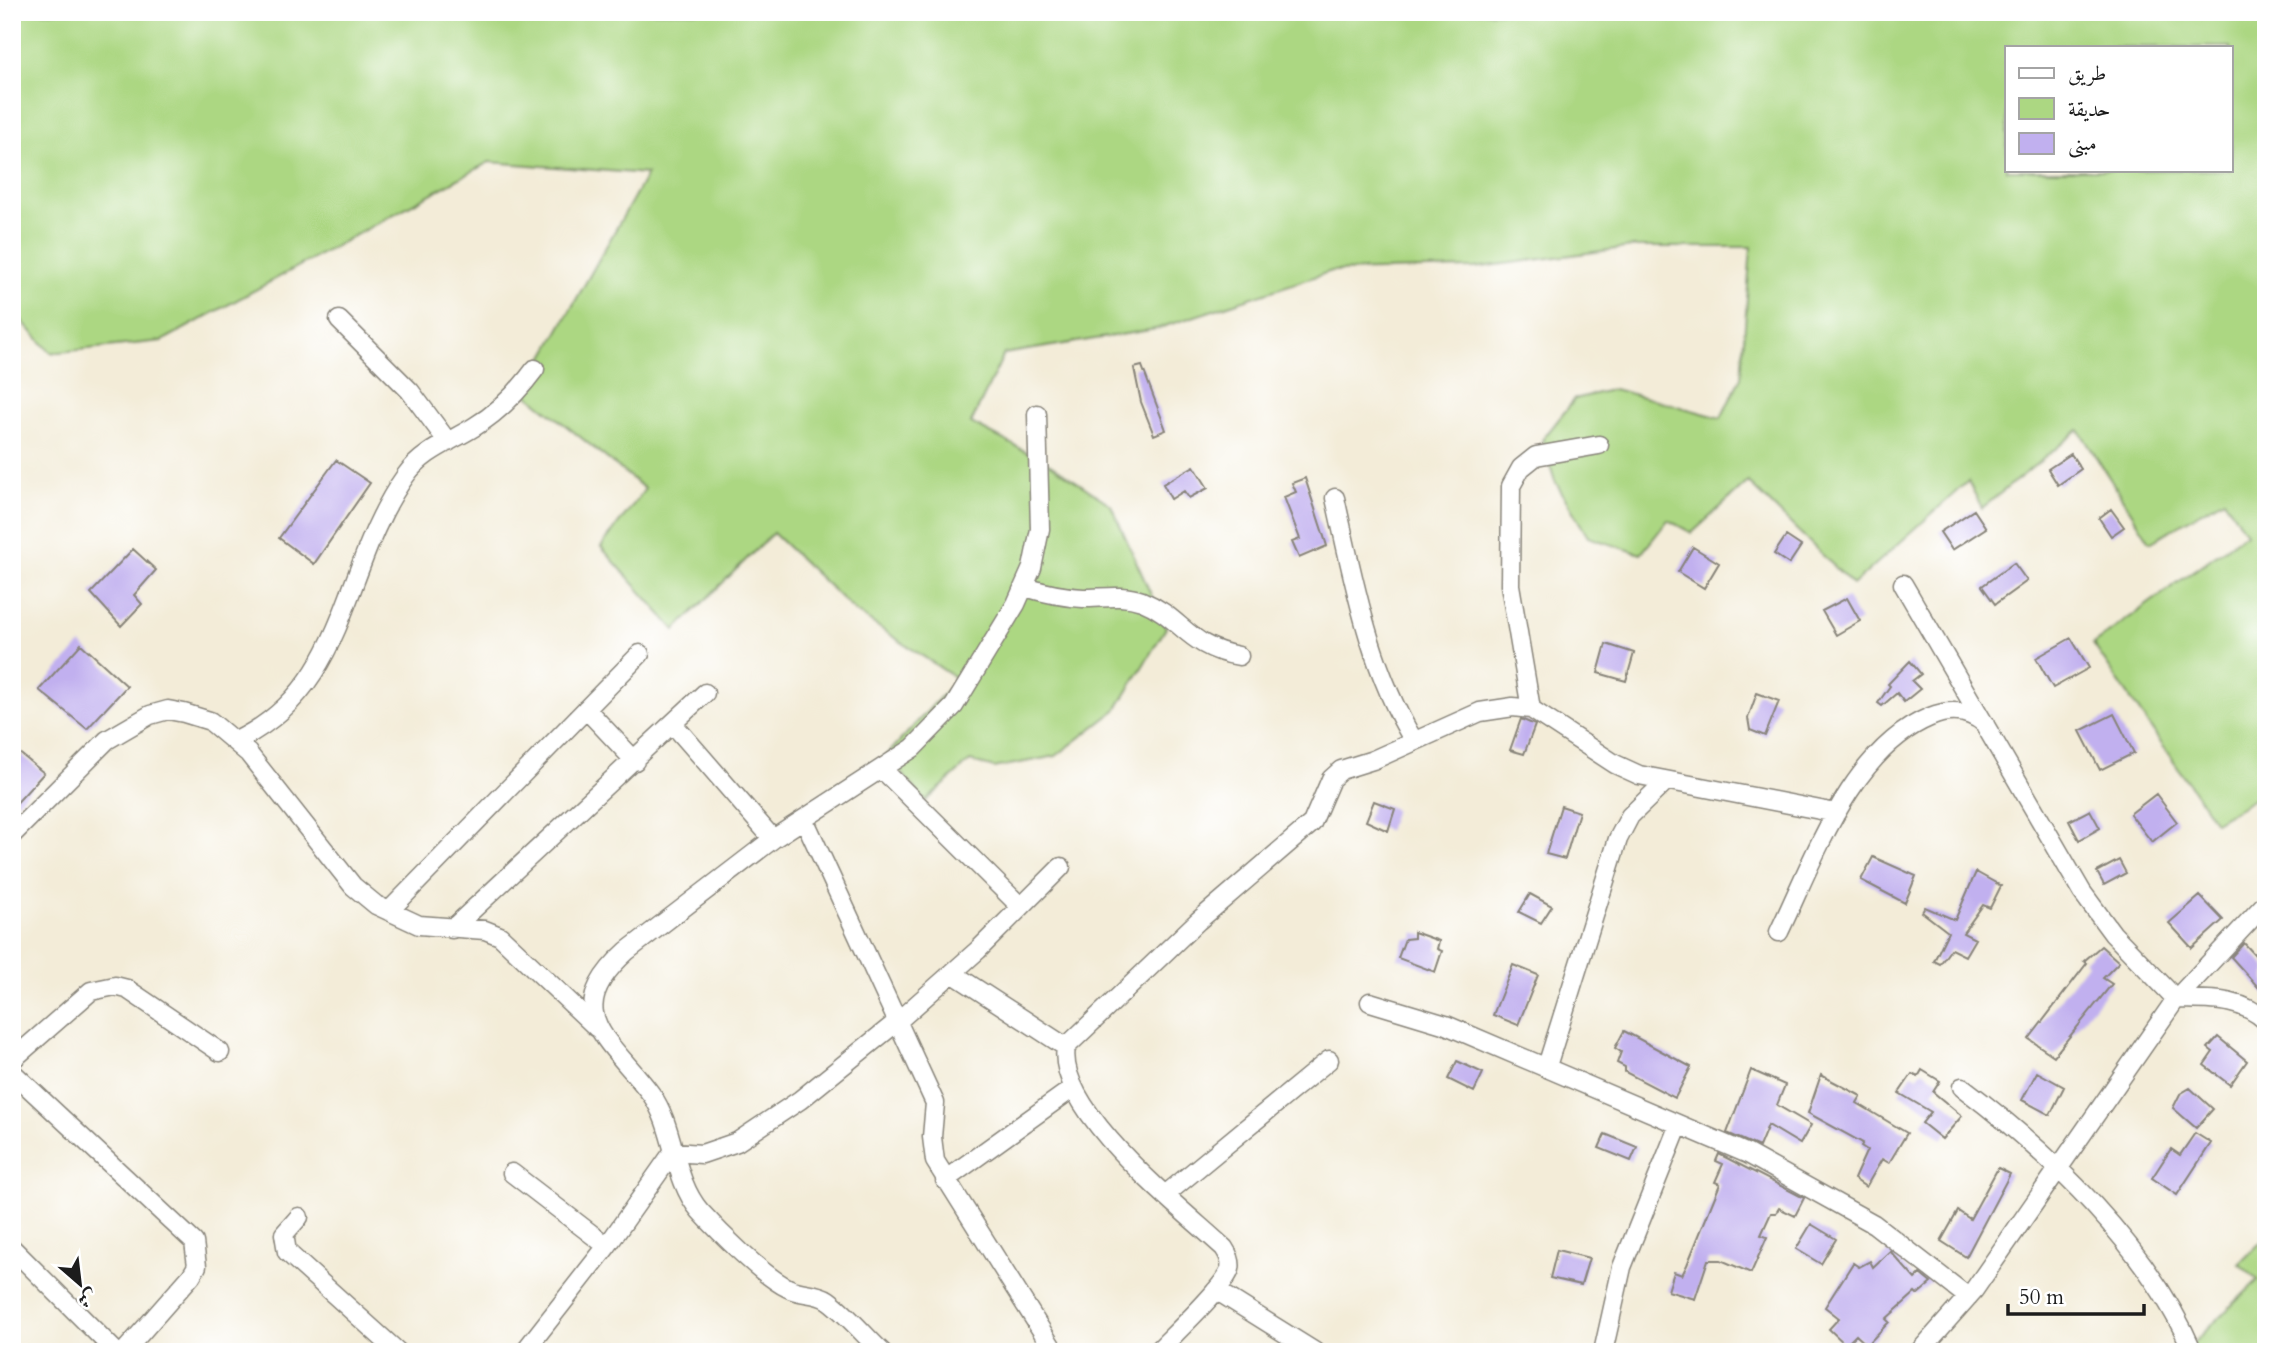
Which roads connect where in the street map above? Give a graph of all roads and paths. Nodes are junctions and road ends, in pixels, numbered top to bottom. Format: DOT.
graph roads {
  1 [pos="339,320"];
  2 [pos="535,369"];
  3 [pos="1037,414"];
  4 [pos="448,442"];
  5 [pos="1599,445"];
  6 [pos="1335,498"];
  7 [pos="1903,584"];
  8 [pos="1025,587"];
  9 [pos="640,654"];
  10 [pos="1239,656"];
  11 [pos="705,693"];
  12 [pos="586,709"];
  13 [pos="1531,709"];
  14 [pos="673,724"];
  15 [pos="1987,726"];
  16 [pos="236,741"];
  17 [pos="1414,741"];
  18 [pos="635,761"];
  19 [pos="882,769"];
  20 [pos="1665,782"];
  21 [pos="1836,813"];
  22 [pos="805,821"];
  23 [pos="12,835"];
  24 [pos="773,839"];
  25 [pos="1061,867"];
  26 [pos="2266,904"];
  27 [pos="1021,907"];
  28 [pos="389,911"];
  29 [pos="452,929"];
  30 [pos="1779,932"];
  31 [pos="952,973"];
  32 [pos="2176,999"];
  33 [pos="1370,1002"];
  34 [pos="898,1021"];
  35 [pos="2266,1021"];
  36 [pos="597,1029"];
  37 [pos="1066,1047"];
  38 [pos="220,1052"];
  39 [pos="12,1060"];
  40 [pos="1329,1060"];
  41 [pos="1547,1066"];
  42 [pos="12,1072"];
  43 [pos="1962,1087"];
  44 [pos="1073,1088"];
  45 [pos="1678,1126"];
  46 [pos="673,1152"];
  47 [pos="2058,1168"];
  48 [pos="512,1174"];
  49 [pos="945,1180"];
  50 [pos="1166,1195"];
  51 [pos="299,1217"];
  52 [pos="607,1245"];
  53 [pos="12,1248"];
  54 [pos="1216,1290"];
  55 [pos="1968,1297"];
  56 [pos="116,1352"];
  57 [pos="124,1352"];
  58 [pos="398,1352"];
  59 [pos="524,1352"];
  60 [pos="882,1352"];
  61 [pos="1055,1352"];
  62 [pos="1157,1352"];
  63 [pos="1315,1352"];
  64 [pos="1603,1352"];
  65 [pos="1919,1352"];
  66 [pos="2193,1352"];
  1 -- 4 [label="street"];
  2 -- 4 [label="street"];
  3 -- 8 [label="street"];
  4 -- 16 [label="street"];
  5 -- 13 [label="street"];
  6 -- 17 [label="street"];
  7 -- 15 [label="street"];
  8 -- 10 [label="street"];
  8 -- 19 [label="street"];
  9 -- 12 [label="street"];
  11 -- 14 [label="street"];
  12 -- 18 [label="street"];
  12 -- 28 [label="street"];
  13 -- 17 [label="street"];
  13 -- 20 [label="street"];
  14 -- 18 [label="street"];
  14 -- 24 [label="street"];
  15 -- 21 [label="street"];
  15 -- 32 [label="street"];
  16 -- 23 [label="street"];
  16 -- 28 [label="street"];
  17 -- 37 [label="street"];
  18 -- 29 [label="street"];
  19 -- 22 [label="street"];
  19 -- 27 [label="street"];
  20 -- 21 [label="street"];
  20 -- 41 [label="street"];
  21 -- 30 [label="street"];
  22 -- 24 [label="street"];
  22 -- 34 [label="street"];
  24 -- 36 [label="street"];
  25 -- 27 [label="street"];
  26 -- 32 [label="street"];
  27 -- 31 [label="street"];
  28 -- 29 [label="street"];
  29 -- 36 [label="street"];
  31 -- 34 [label="street"];
  31 -- 37 [label="street"];
  32 -- 35 [label="street"];
  32 -- 47 [label="street"];
  33 -- 41 [label="street"];
  34 -- 46 [label="street"];
  34 -- 49 [label="street"];
  36 -- 46 [label="street"];
  37 -- 44 [label="street"];
  38 -- 39 [label="street"];
  40 -- 50 [label="street"];
  41 -- 45 [label="street"];
  42 -- 57 [label="street"];
  43 -- 47 [label="street"];
  44 -- 49 [label="street"];
  44 -- 50 [label="street"];
  45 -- 55 [label="street"];
  45 -- 64 [label="street"];
  46 -- 52 [label="street"];
  46 -- 60 [label="street"];
  47 -- 55 [label="street"];
  47 -- 66 [label="street"];
  48 -- 52 [label="street"];
  49 -- 61 [label="street"];
  50 -- 54 [label="street"];
  51 -- 58 [label="street"];
  52 -- 59 [label="street"];
  53 -- 56 [label="street"];
  54 -- 62 [label="street"];
  54 -- 63 [label="street"];
  55 -- 65 [label="street"];
}
